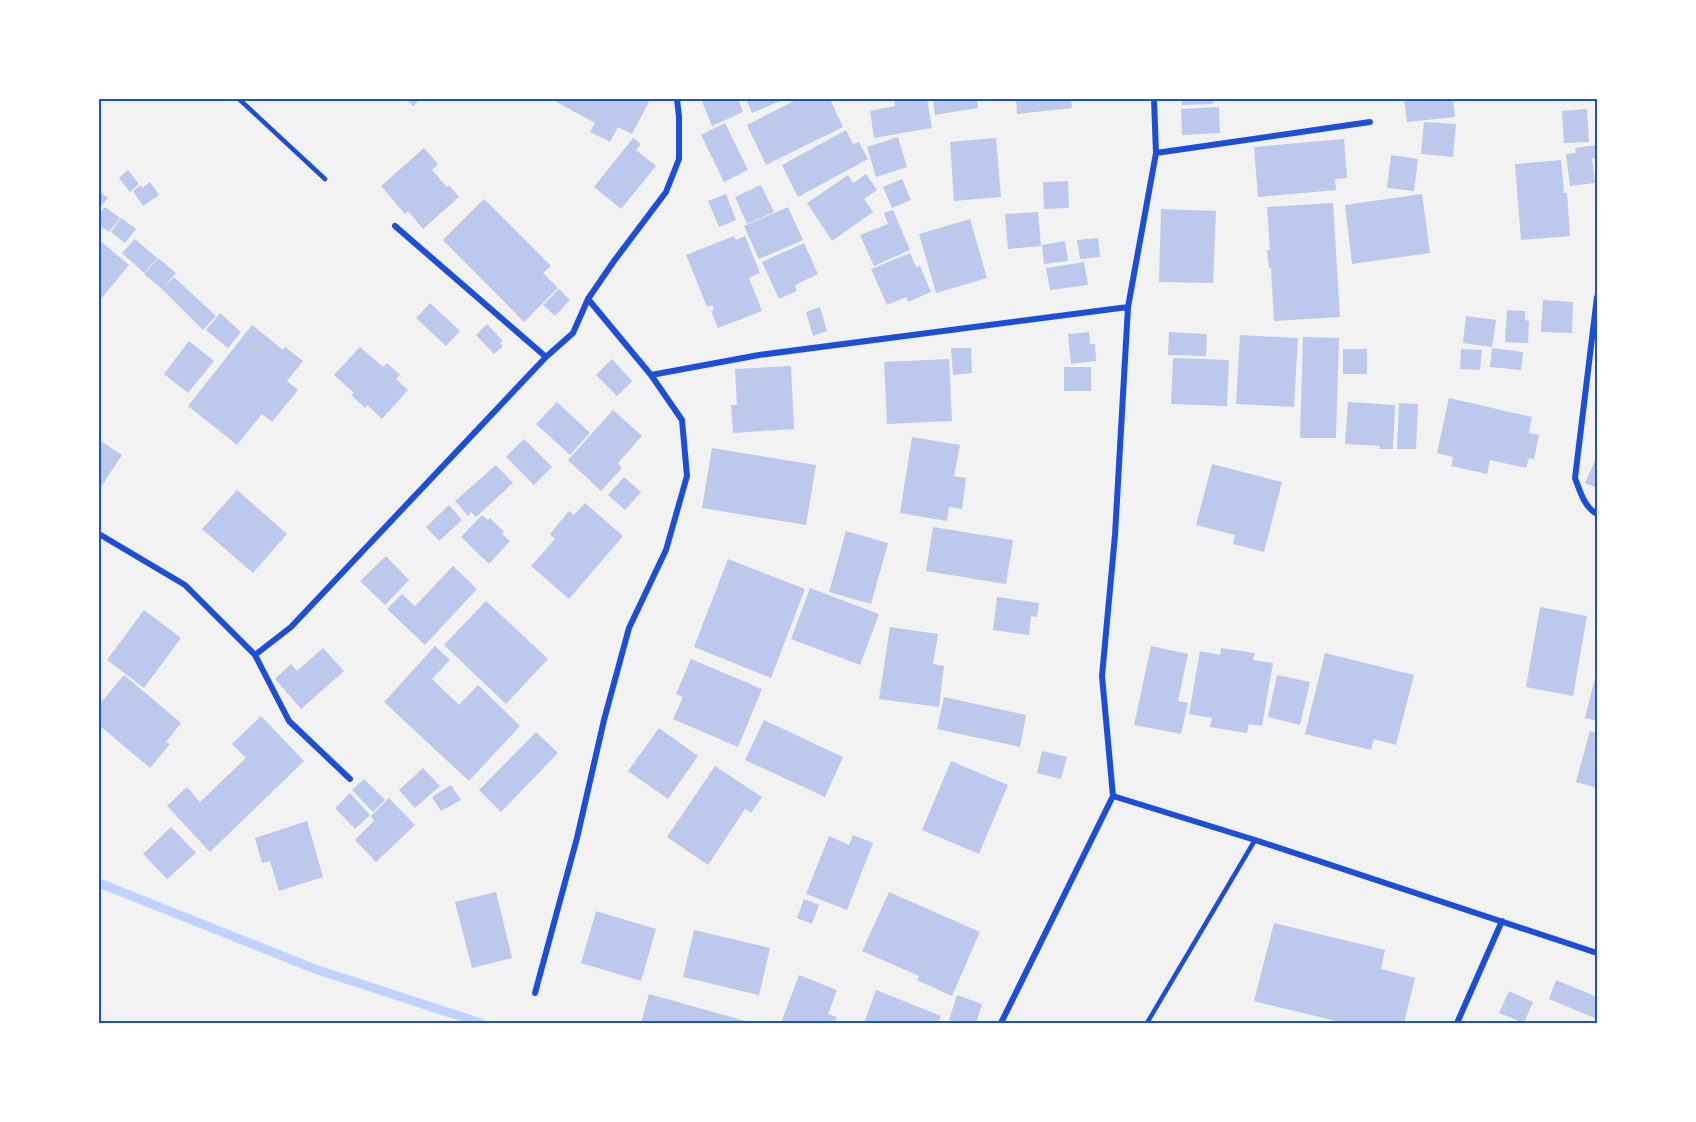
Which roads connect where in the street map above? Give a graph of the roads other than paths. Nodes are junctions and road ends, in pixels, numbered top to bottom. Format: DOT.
graph roads {
  1 [pos="239,99"];
  2 [pos="677,99"];
  3 [pos="1154,99"];
  4 [pos="1370,122"];
  5 [pos="1156,153"];
  6 [pos="325,179"];
  7 [pos="395,226"];
  8 [pos="1597,297"];
  9 [pos="588,299"];
  10 [pos="1128,307"];
  11 [pos="546,357"];
  12 [pos="651,375"];
  13 [pos="1597,514"];
  14 [pos="99,534"];
  15 [pos="255,655"];
  16 [pos="350,779"];
  17 [pos="1113,796"];
  18 [pos="1255,840"];
  19 [pos="1502,921"];
  20 [pos="1597,953"];
  21 [pos="535,993"];
  22 [pos="1001,1023"];
  23 [pos="1147,1023"];
  24 [pos="1457,1023"];
  1 -- 6 [label="lane"];
  2 -- 9 [label="street"];
  3 -- 5 [label="street"];
  4 -- 5 [label="street"];
  5 -- 10 [label="street"];
  7 -- 11 [label="street"];
  8 -- 13 [label="street"];
  9 -- 11 [label="street"];
  9 -- 12 [label="street"];
  10 -- 12 [label="street"];
  10 -- 17 [label="street"];
  11 -- 15 [label="street"];
  12 -- 21 [label="street"];
  14 -- 15 [label="street"];
  15 -- 16 [label="street"];
  17 -- 18 [label="street"];
  17 -- 22 [label="street"];
  18 -- 19 [label="street"];
  18 -- 23 [label="lane"];
  19 -- 20 [label="street"];
  19 -- 24 [label="street"];
}
